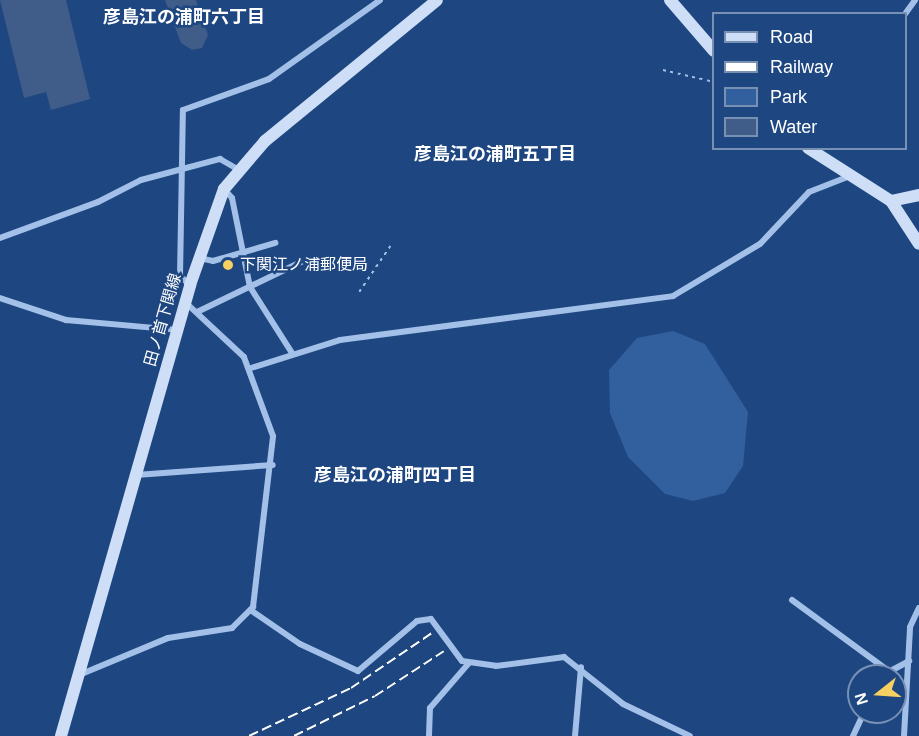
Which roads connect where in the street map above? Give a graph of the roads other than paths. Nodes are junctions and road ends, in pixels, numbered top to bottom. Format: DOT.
graph roads {
  1 [pos="380,0"];
  2 [pos="670,0"];
  3 [pos="432,1"];
  4 [pos="712,49"];
  5 [pos="811,150"];
  6 [pos="237,170"];
  7 [pos="180,172"];
  8 [pos="850,176"];
  9 [pos="224,189"];
  10 [pos="919,195"];
  11 [pos="891,201"];
  12 [pos="0,237"];
  13 [pos="275,243"];
  14 [pos="919,244"];
  15 [pos="243,252"];
  16 [pos="199,258"];
  17 [pos="305,260"];
  18 [pos="190,285"];
  19 [pos="250,287"];
  20 [pos="0,298"];
  21 [pos="185,303"];
  22 [pos="197,312"];
  23 [pos="177,330"];
  24 [pos="292,353"];
  25 [pos="251,368"];
  26 [pos="273,465"];
  27 [pos="135,476"];
  28 [pos="792,600"];
  29 [pos="919,608"];
  30 [pos="252,611"];
  31 [pos="909,661"];
  32 [pos="469,663"];
  33 [pos="879,664"];
  34 [pos="900,664"];
  35 [pos="581,667"];
  36 [pos="77,676"];
  37 [pos="61,736"];
  38 [pos="429,736"];
  39 [pos="575,736"];
  40 [pos="690,736"];
  41 [pos="904,736"];
  1 -- 7 [label="street"];
  2 -- 4 [label="main road"];
  3 -- 6 [label="main road, 田ノ首下関線"];
  5 -- 8 [label="main road"];
  6 -- 7 [label="street"];
  6 -- 9 [label="main road, 田ノ首下関線"];
  7 -- 12 [label="street"];
  7 -- 18 [label="street"];
  8 -- 11 [label="main road"];
  8 -- 24 [label="street"];
  9 -- 15 [label="street"];
  9 -- 16 [label="main road, 田ノ首下関線"];
  10 -- 11 [label="main road"];
  11 -- 14 [label="main road"];
  13 -- 15 [label="street"];
  15 -- 16 [label="street"];
  15 -- 19 [label="street"];
  16 -- 18 [label="main road, 田ノ首下関線"];
  17 -- 19 [label="street"];
  18 -- 21 [label="main road, 田ノ首下関線"];
  19 -- 22 [label="street"];
  19 -- 24 [label="street"];
  20 -- 23 [label="street"];
  21 -- 22 [label="street"];
  21 -- 23 [label="main road, 田ノ首下関線"];
  22 -- 25 [label="street"];
  23 -- 27 [label="main road, 田ノ首下関線"];
  24 -- 25 [label="street"];
  25 -- 26 [label="street"];
  26 -- 27 [label="street"];
  26 -- 30 [label="street"];
  27 -- 36 [label="main road, 田ノ首下関線"];
  28 -- 33 [label="street"];
  29 -- 31 [label="street"];
  30 -- 32 [label="street"];
  30 -- 36 [label="street"];
  31 -- 34 [label="street"];
  31 -- 41 [label="street"];
  32 -- 35 [label="street"];
  32 -- 38 [label="street"];
  35 -- 39 [label="street"];
  35 -- 40 [label="street"];
  36 -- 37 [label="main road, 田ノ首下関線"];
}
